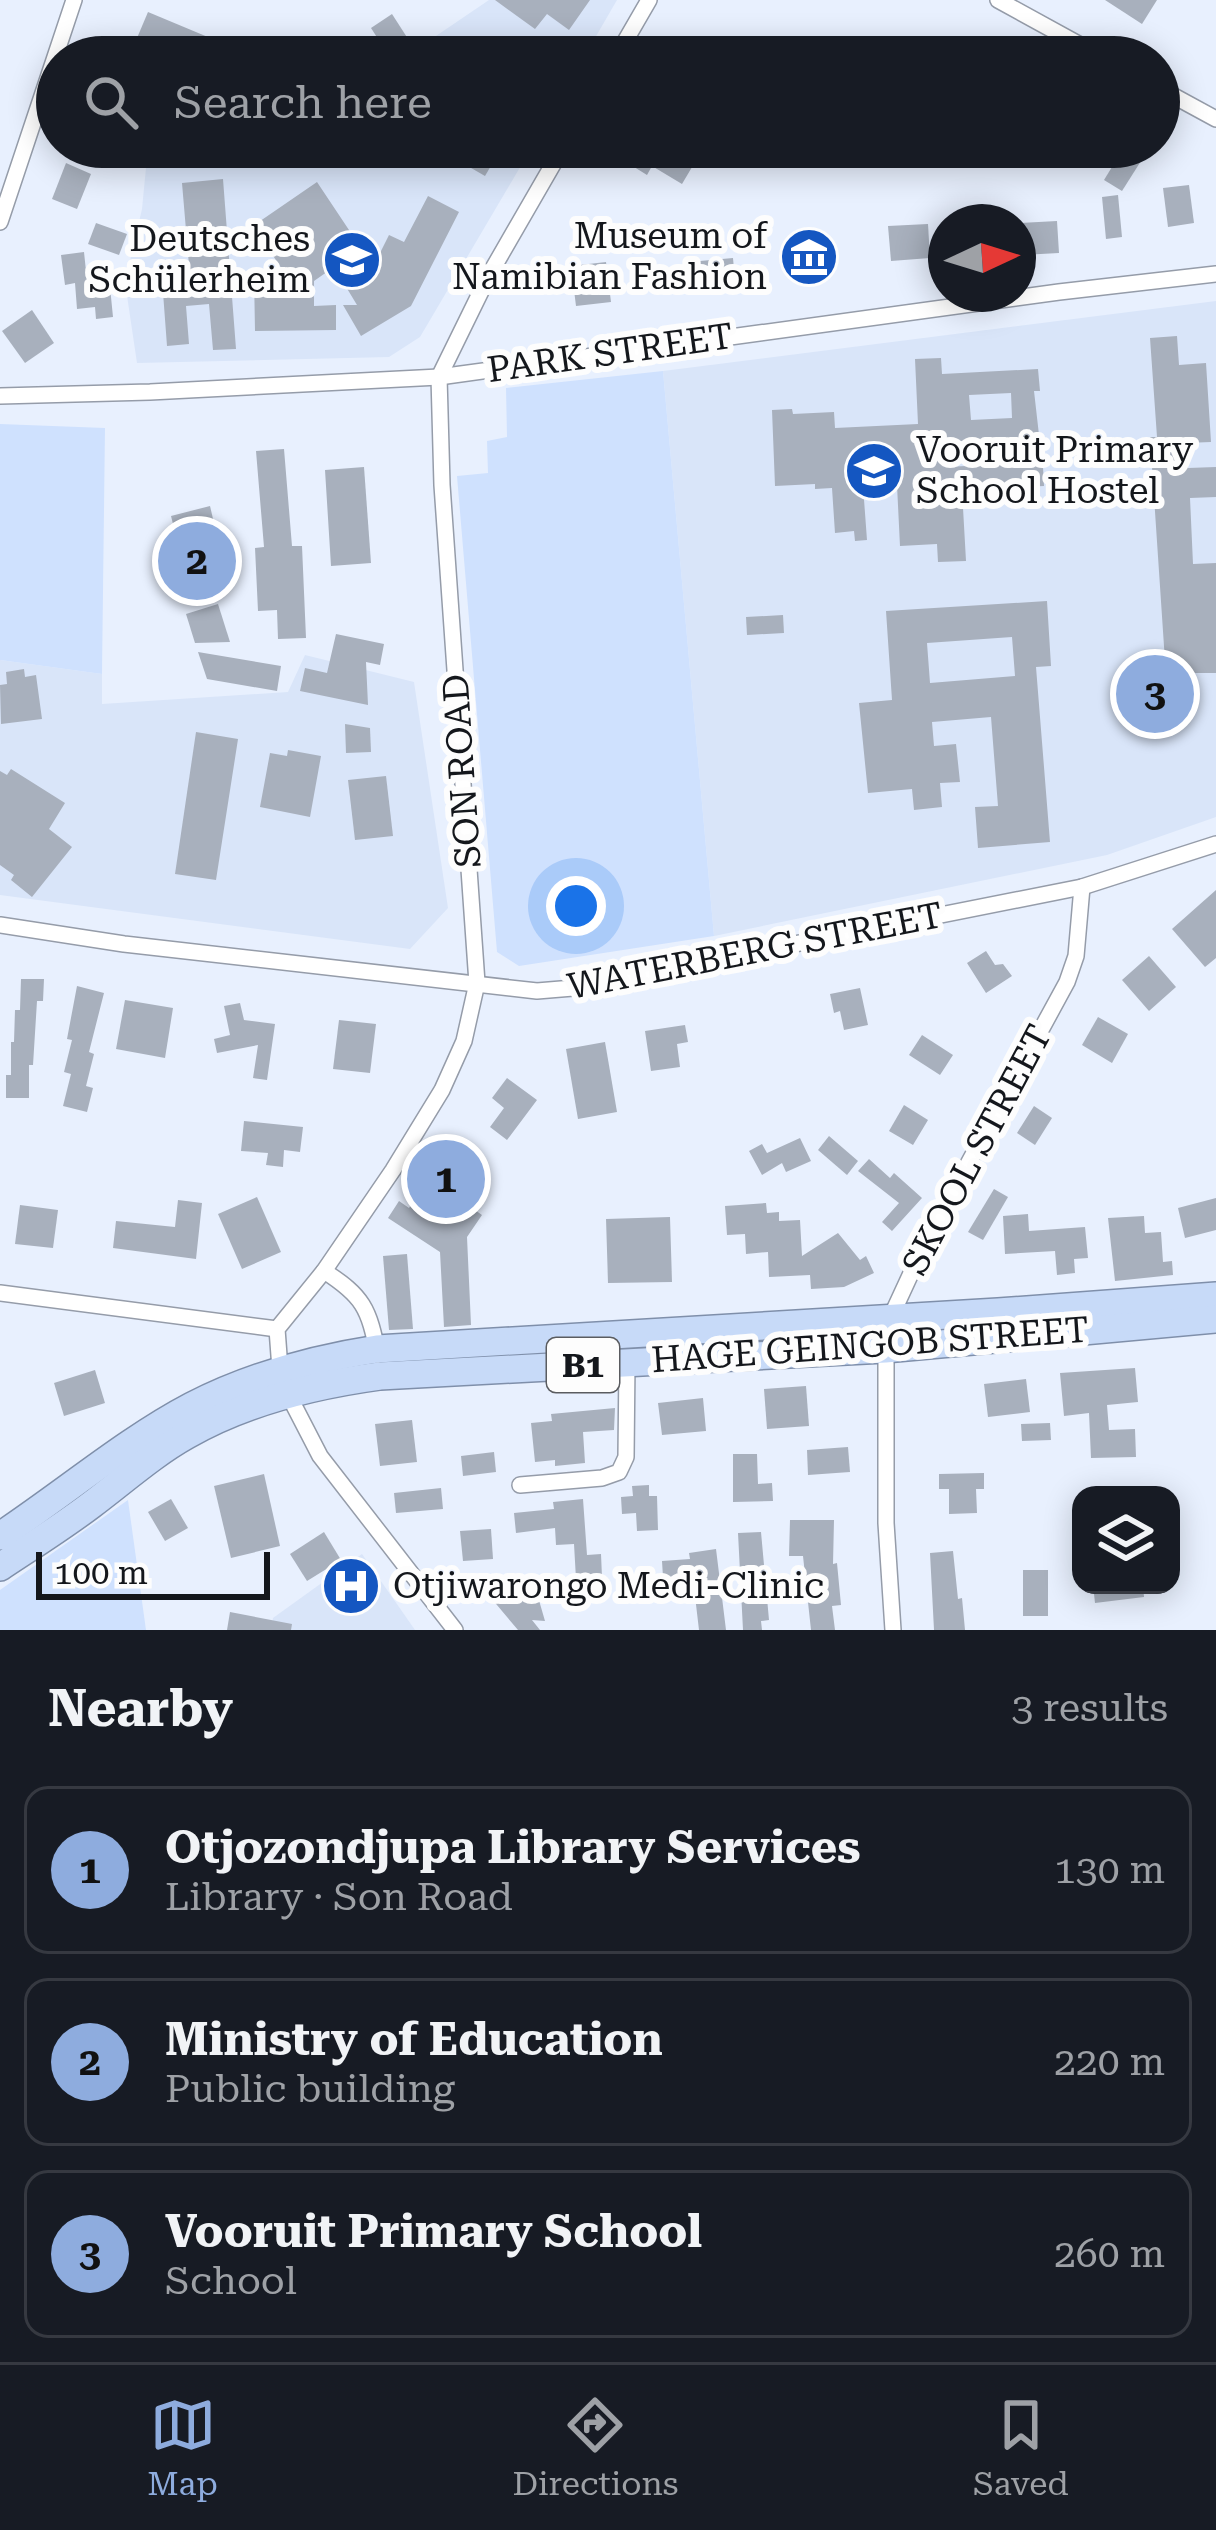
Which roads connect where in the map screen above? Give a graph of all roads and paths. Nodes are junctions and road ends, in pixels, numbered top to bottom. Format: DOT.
graph roads {
  1 [pos="74,0"];
  2 [pos="649,0"];
  3 [pos="998,0"];
  4 [pos="62,36"];
  5 [pos="628,36"];
  6 [pos="1064,36"];
  7 [pos="1180,99"];
  8 [pos="36,114"];
  9 [pos="1216,119"];
  10 [pos="551,168"];
  11 [pos="0,222"];
  12 [pos="1216,274"];
  13 [pos="439,377"];
  14 [pos="0,396"];
  15 [pos="1216,844"];
  16 [pos="1082,887"];
  17 [pos="0,926"];
  18 [pos="477,983"];
  19 [pos="324,1270"];
  20 [pos="0,1293"];
  21 [pos="1216,1296"];
  22 [pos="890,1318"];
  23 [pos="1216,1319"];
  24 [pos="999,1325"];
  25 [pos="277,1328"];
  26 [pos="885,1349"];
  27 [pos="458,1358"];
  28 [pos="378,1362"];
  29 [pos="627,1362"];
  30 [pos="284,1382"];
  31 [pos="520,1485"];
  32 [pos="0,1536"];
  33 [pos="0,1568"];
  34 [pos="455,1630"];
  35 [pos="893,1630"];
  1 -- 4 [label="street"];
  2 -- 5 [label="street"];
  3 -- 6 [label="street"];
  7 -- 9 [label="street"];
  8 -- 11 [label="street"];
  10 -- 13 [label="street, SON ROAD"];
  12 -- 13 [label="street, PARK STREET"];
  13 -- 14 [label="street, PARK STREET"];
  13 -- 18 [label="street, SON ROAD"];
  15 -- 16 [label="street, WATERBERG STREET"];
  16 -- 18 [label="street, WATERBERG STREET"];
  16 -- 22 [label="street, SKOOL STREET"];
  17 -- 18 [label="street, WATERBERG STREET"];
  18 -- 19 [label="street, SON ROAD"];
  19 -- 25 [label="street, SON ROAD"];
  19 -- 28 [label="street"];
  20 -- 25 [label="street"];
  21 -- 24 [label="highway, HAGE GEINGOB STREET / B1"];
  22 -- 24 [label="highway, HAGE GEINGOB STREET / B1"];
  22 -- 26 [label="street, SKOOL STREET"];
  22 -- 27 [label="highway, HAGE GEINGOB STREET / B1"];
  23 -- 24 [label="highway, HAGE GEINGOB STREET / B1"];
  24 -- 26 [label="highway, HAGE GEINGOB STREET / B1"];
  25 -- 30 [label="street"];
  26 -- 29 [label="highway, HAGE GEINGOB STREET / B1"];
  26 -- 35 [label="street, SKOOL STREET"];
  27 -- 28 [label="highway, HAGE GEINGOB STREET / B1"];
  27 -- 29 [label="highway, HAGE GEINGOB STREET / B1"];
  28 -- 30 [label="highway, HAGE GEINGOB STREET / B1"];
  29 -- 31 [label="street"];
  30 -- 32 [label="highway, HAGE GEINGOB STREET / B1"];
  30 -- 33 [label="highway, HAGE GEINGOB STREET / B1"];
  30 -- 34 [label="street"];
}
